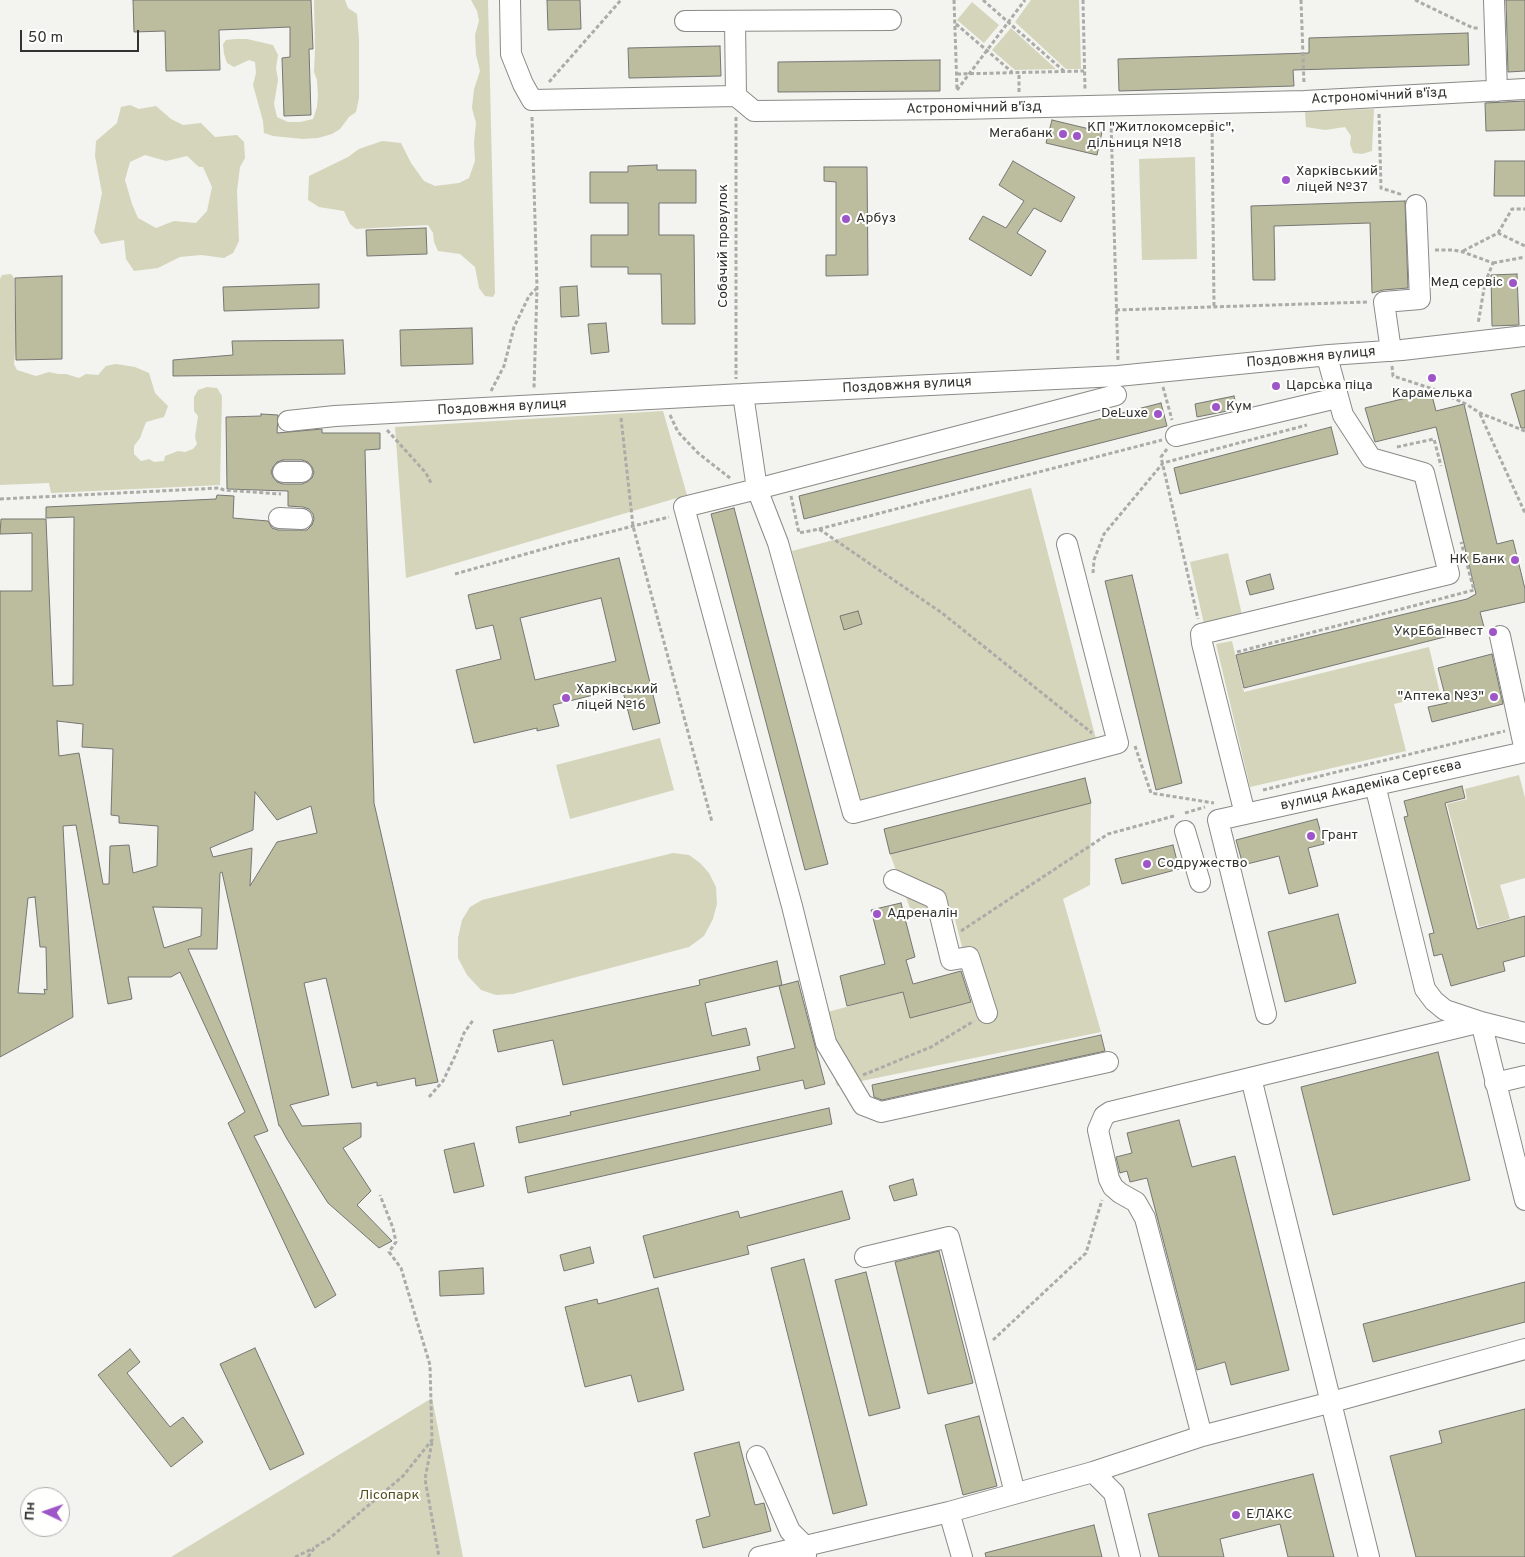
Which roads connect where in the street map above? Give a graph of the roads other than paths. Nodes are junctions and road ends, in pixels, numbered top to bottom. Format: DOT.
graph roads {
  1 [pos="510,0"];
  2 [pos="1494,0"];
  3 [pos="892,20"];
  4 [pos="685,21"];
  5 [pos="735,22"];
  6 [pos="1525,89"];
  7 [pos="1498,91"];
  8 [pos="736,96"];
  9 [pos="1416,205"];
  10 [pos="1525,336"];
  11 [pos="1391,351"];
  12 [pos="1329,355"];
  13 [pos="1117,386"];
  14 [pos="743,394"];
  15 [pos="1338,398"];
  16 [pos="288,421"];
  17 [pos="1176,436"];
  18 [pos="752,491"];
  19 [pos="279,518"];
  20 [pos="302,519"];
  21 [pos="1067,544"];
  22 [pos="1500,636"];
  23 [pos="1525,752"];
  24 [pos="1375,785"];
  25 [pos="1245,814"];
  26 [pos="1185,831"];
  27 [pos="894,880"];
  28 [pos="1200,882"];
  29 [pos="987,1013"];
  30 [pos="1266,1014"];
  31 [pos="1481,1022"];
  32 [pos="1525,1033"];
  33 [pos="1108,1062"];
  34 [pos="1525,1076"];
  35 [pos="1251,1078"];
  36 [pos="1495,1083"];
  37 [pos="1525,1200"];
  38 [pos="865,1256"];
  39 [pos="1525,1349"];
  40 [pos="1332,1402"];
  41 [pos="1202,1436"];
  42 [pos="757,1456"];
  43 [pos="1093,1472"];
  44 [pos="1015,1493"];
  45 [pos="948,1512"];
  46 [pos="805,1551"];
  47 [pos="759,1557"];
  48 [pos="962,1557"];
  49 [pos="1130,1557"];
  50 [pos="1369,1557"];
  1 -- 8 [label="street"];
  2 -- 7 [label="street"];
  3 -- 5 [label="street"];
  4 -- 5 [label="street"];
  5 -- 8 [label="street"];
  6 -- 7 [label="street, Астрономічний в'їзд"];
  7 -- 8 [label="street, Астрономічний в'їзд"];
  9 -- 11 [label="street"];
  10 -- 11 [label="street, Поздовжня вулиця"];
  11 -- 12 [label="street, Поздовжня вулиця"];
  12 -- 13 [label="street, Поздовжня вулиця"];
  12 -- 15 [label="street"];
  13 -- 14 [label="street, Поздовжня вулиця"];
  13 -- 18 [label="street"];
  14 -- 16 [label="street, Поздовжня вулиця"];
  14 -- 18 [label="street"];
  15 -- 17 [label="street"];
  15 -- 25 [label="street"];
  18 -- 21 [label="street"];
  18 -- 33 [label="street"];
  19 -- 20 [label="street"];
  22 -- 23 [label="street"];
  23 -- 24 [label="street, вулиця Академіка Сергєєва"];
  24 -- 25 [label="street, вулиця Академіка Сергєєва"];
  24 -- 31 [label="street"];
  25 -- 30 [label="street, вулиця Академіка Сергєєва"];
  26 -- 28 [label="street"];
  27 -- 29 [label="street"];
  31 -- 32 [label="street"];
  31 -- 35 [label="street"];
  31 -- 36 [label="street"];
  34 -- 36 [label="street"];
  35 -- 40 [label="street"];
  35 -- 41 [label="street"];
  36 -- 37 [label="street"];
  38 -- 44 [label="street"];
  39 -- 40 [label="street"];
  40 -- 41 [label="street"];
  40 -- 50 [label="street"];
  41 -- 43 [label="street"];
  42 -- 46 [label="street"];
  43 -- 44 [label="street"];
  43 -- 49 [label="street"];
  44 -- 45 [label="street"];
  45 -- 46 [label="street"];
  45 -- 48 [label="street"];
  46 -- 47 [label="street"];
}
